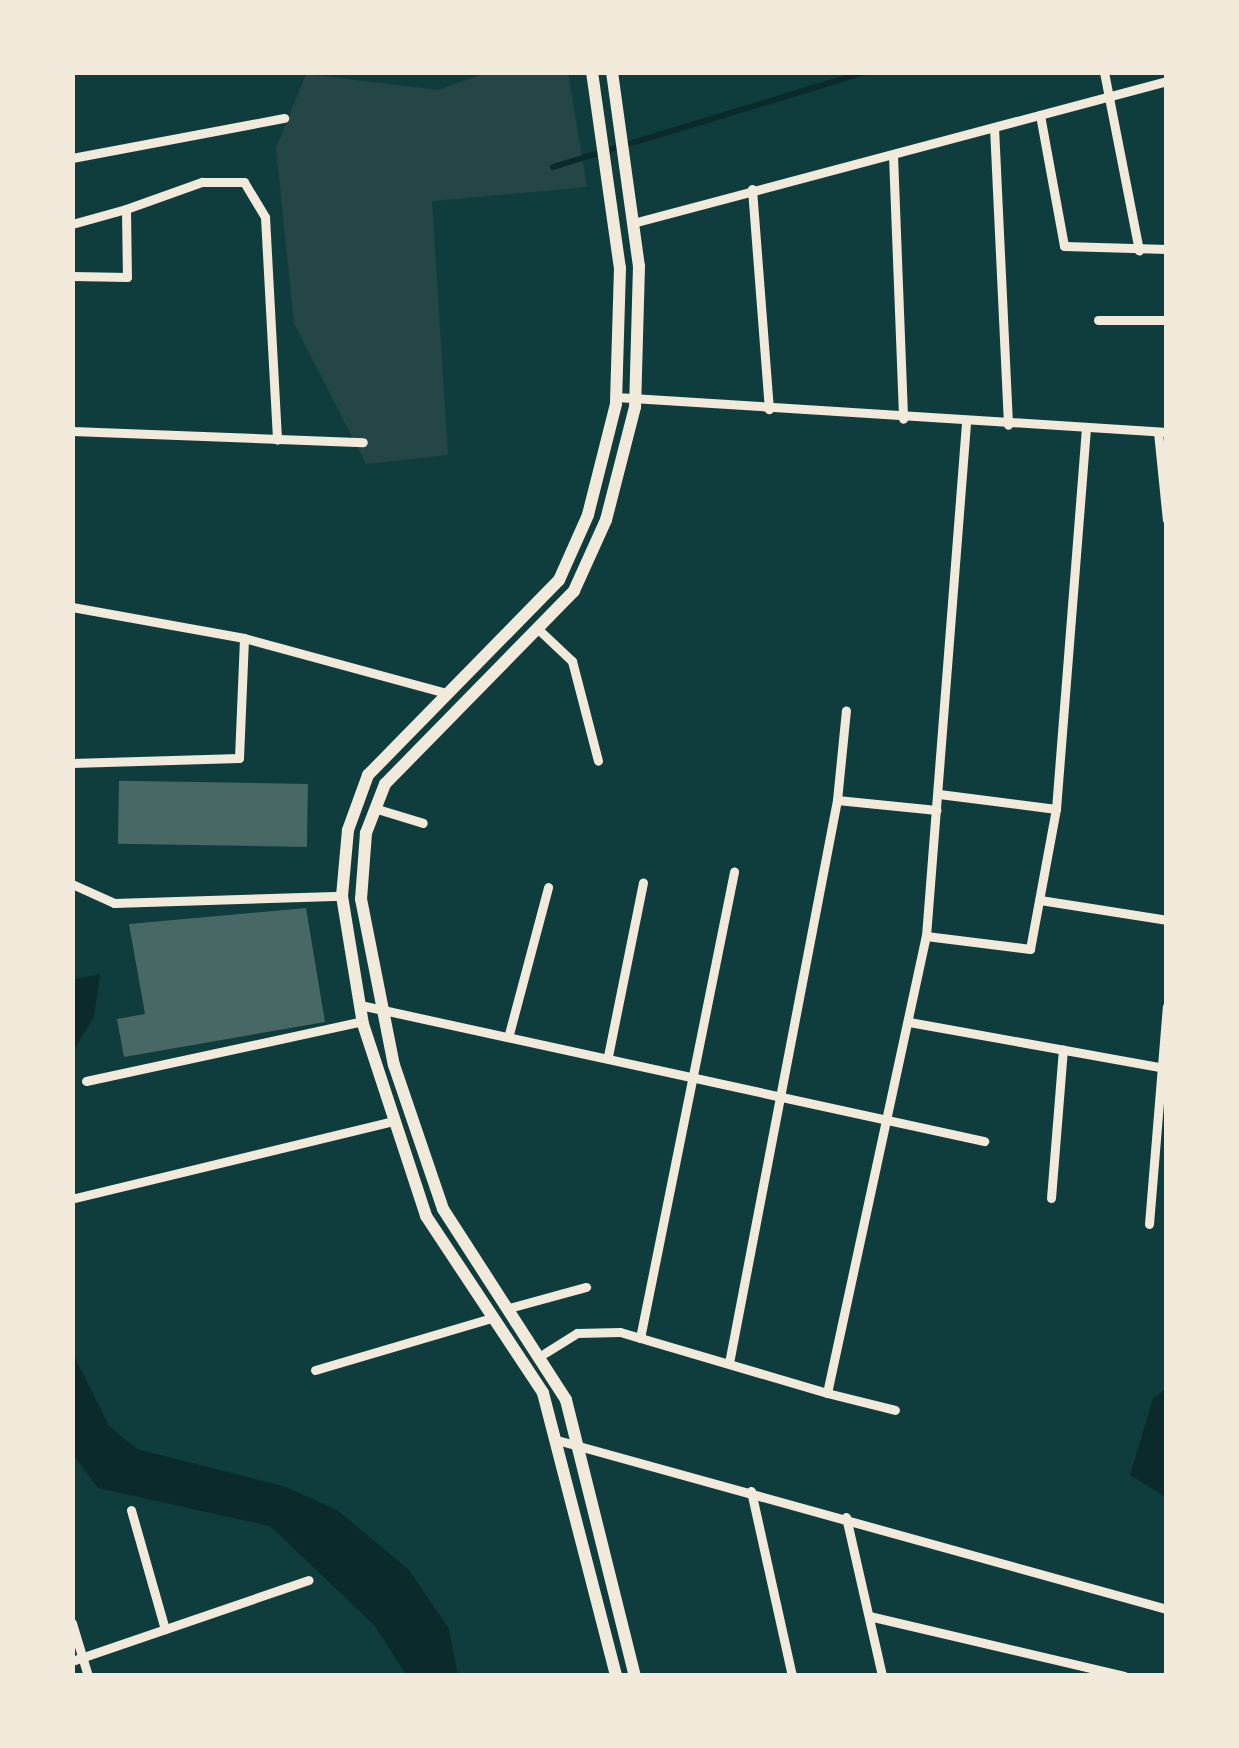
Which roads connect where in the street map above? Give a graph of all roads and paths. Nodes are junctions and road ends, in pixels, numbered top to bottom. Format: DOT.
graph roads {
  1 [pos="592,72"];
  2 [pos="612,72"];
  3 [pos="1104,72"];
  4 [pos="1167,81"];
  5 [pos="1107,97"];
  6 [pos="1040,115"];
  7 [pos="284,118"];
  8 [pos="994,127"];
  9 [pos="893,155"];
  10 [pos="72,158"];
  11 [pos="752,189"];
  12 [pos="126,209"];
  13 [pos="633,223"];
  14 [pos="72,224"];
  15 [pos="1167,249"];
  16 [pos="1139,251"];
  17 [pos="72,276"];
  18 [pos="1098,320"];
  19 [pos="1167,320"];
  20 [pos="616,397"];
  21 [pos="635,398"];
  22 [pos="770,409"];
  23 [pos="902,419"];
  24 [pos="966,423"];
  25 [pos="1008,425"];
  26 [pos="1086,428"];
  27 [pos="72,431"];
  28 [pos="1163,432"];
  29 [pos="277,440"];
  30 [pos="363,442"];
  31 [pos="1167,520"];
  32 [pos="72,607"];
  33 [pos="538,629"];
  34 [pos="244,638"];
  35 [pos="446,693"];
  36 [pos="846,710"];
  37 [pos="598,761"];
  38 [pos="72,763"];
  39 [pos="939,794"];
  40 [pos="837,800"];
  41 [pos="374,808"];
  42 [pos="1056,809"];
  43 [pos="938,810"];
  44 [pos="423,823"];
  45 [pos="734,871"];
  46 [pos="643,883"];
  47 [pos="72,884"];
  48 [pos="548,887"];
  49 [pos="343,896"];
  50 [pos="1040,900"];
  51 [pos="1167,920"];
  52 [pos="926,936"];
  53 [pos="360,1005"];
  54 [pos="379,1006"];
  55 [pos="1167,1007"];
  56 [pos="363,1021"];
  57 [pos="909,1022"];
  58 [pos="509,1034"];
  59 [pos="1063,1049"];
  60 [pos="608,1056"];
  61 [pos="1164,1068"];
  62 [pos="697,1075"];
  63 [pos="86,1081"];
  64 [pos="788,1096"];
  65 [pos="890,1119"];
  66 [pos="393,1121"];
  67 [pos="985,1142"];
  68 [pos="1154,1173"];
  69 [pos="1167,1174"];
  70 [pos="75,1198"];
  71 [pos="1051,1198"];
  72 [pos="1149,1224"];
  73 [pos="586,1287"];
  74 [pos="509,1309"];
  75 [pos="492,1318"];
  76 [pos="640,1337"];
  77 [pos="545,1352"];
  78 [pos="729,1364"];
  79 [pos="315,1370"];
  80 [pos="827,1393"];
  81 [pos="895,1410"];
  82 [pos="577,1439"];
  83 [pos="557,1440"];
  84 [pos="751,1491"];
  85 [pos="131,1510"];
  86 [pos="846,1517"];
  87 [pos="309,1580"];
  88 [pos="1167,1609"];
  89 [pos="868,1616"];
  90 [pos="72,1623"];
  91 [pos="165,1629"];
  92 [pos="77,1659"];
  93 [pos="88,1676"];
  94 [pos="616,1676"];
  95 [pos="635,1676"];
  96 [pos="792,1676"];
  97 [pos="882,1676"];
  98 [pos="1124,1676"];
  1 -- 20 [label="main road"];
  2 -- 13 [label="main road"];
  3 -- 5 [label="street"];
  4 -- 5 [label="street"];
  5 -- 6 [label="street"];
  5 -- 16 [label="street"];
  6 -- 8 [label="street"];
  6 -- 16 [label="street"];
  7 -- 10 [label="street"];
  8 -- 9 [label="street"];
  8 -- 25 [label="street"];
  9 -- 11 [label="street"];
  9 -- 23 [label="street"];
  11 -- 13 [label="street"];
  11 -- 22 [label="street"];
  12 -- 14 [label="street"];
  12 -- 17 [label="street"];
  12 -- 29 [label="street"];
  13 -- 21 [label="main road"];
  15 -- 16 [label="street"];
  18 -- 19 [label="street"];
  20 -- 21 [label="street"];
  20 -- 35 [label="main road"];
  21 -- 22 [label="street"];
  21 -- 33 [label="main road"];
  22 -- 23 [label="street"];
  23 -- 24 [label="street"];
  24 -- 25 [label="street"];
  24 -- 39 [label="street"];
  25 -- 26 [label="street"];
  26 -- 28 [label="street"];
  26 -- 42 [label="street"];
  27 -- 29 [label="street"];
  28 -- 31 [label="street"];
  29 -- 30 [label="street"];
  32 -- 34 [label="street"];
  33 -- 37 [label="street"];
  33 -- 41 [label="main road"];
  34 -- 35 [label="street"];
  34 -- 38 [label="street"];
  35 -- 49 [label="main road"];
  36 -- 40 [label="street"];
  39 -- 42 [label="street"];
  39 -- 43 [label="street"];
  40 -- 43 [label="street"];
  40 -- 64 [label="street"];
  41 -- 44 [label="street"];
  41 -- 54 [label="main road"];
  42 -- 50 [label="street"];
  43 -- 52 [label="street"];
  45 -- 62 [label="street"];
  46 -- 60 [label="street"];
  47 -- 49 [label="street"];
  48 -- 58 [label="street"];
  49 -- 53 [label="main road"];
  50 -- 51 [label="street"];
  50 -- 52 [label="street"];
  52 -- 57 [label="street"];
  53 -- 54 [label="street"];
  53 -- 56 [label="main road"];
  54 -- 58 [label="street"];
  54 -- 74 [label="main road"];
  55 -- 61 [label="street"];
  56 -- 63 [label="street"];
  56 -- 66 [label="main road"];
  57 -- 59 [label="street"];
  57 -- 65 [label="street"];
  58 -- 60 [label="street"];
  59 -- 61 [label="street"];
  59 -- 71 [label="street"];
  60 -- 62 [label="street"];
  61 -- 68 [label="street"];
  62 -- 64 [label="street"];
  62 -- 76 [label="street"];
  64 -- 65 [label="street"];
  64 -- 78 [label="street"];
  65 -- 67 [label="street"];
  65 -- 80 [label="street"];
  66 -- 70 [label="street"];
  66 -- 75 [label="main road"];
  68 -- 69 [label="street"];
  68 -- 72 [label="street"];
  73 -- 74 [label="street"];
  74 -- 77 [label="main road"];
  75 -- 79 [label="street"];
  75 -- 83 [label="main road"];
  76 -- 77 [label="street"];
  76 -- 78 [label="street"];
  77 -- 82 [label="main road"];
  78 -- 80 [label="street"];
  80 -- 81 [label="street"];
  82 -- 83 [label="street"];
  82 -- 84 [label="street"];
  82 -- 95 [label="main road"];
  83 -- 94 [label="main road"];
  84 -- 86 [label="street"];
  84 -- 96 [label="street"];
  85 -- 91 [label="street"];
  86 -- 88 [label="street"];
  86 -- 89 [label="street"];
  87 -- 91 [label="street"];
  89 -- 97 [label="street"];
  89 -- 98 [label="street"];
  90 -- 92 [label="street"];
  91 -- 92 [label="street"];
  92 -- 93 [label="street"];
}
